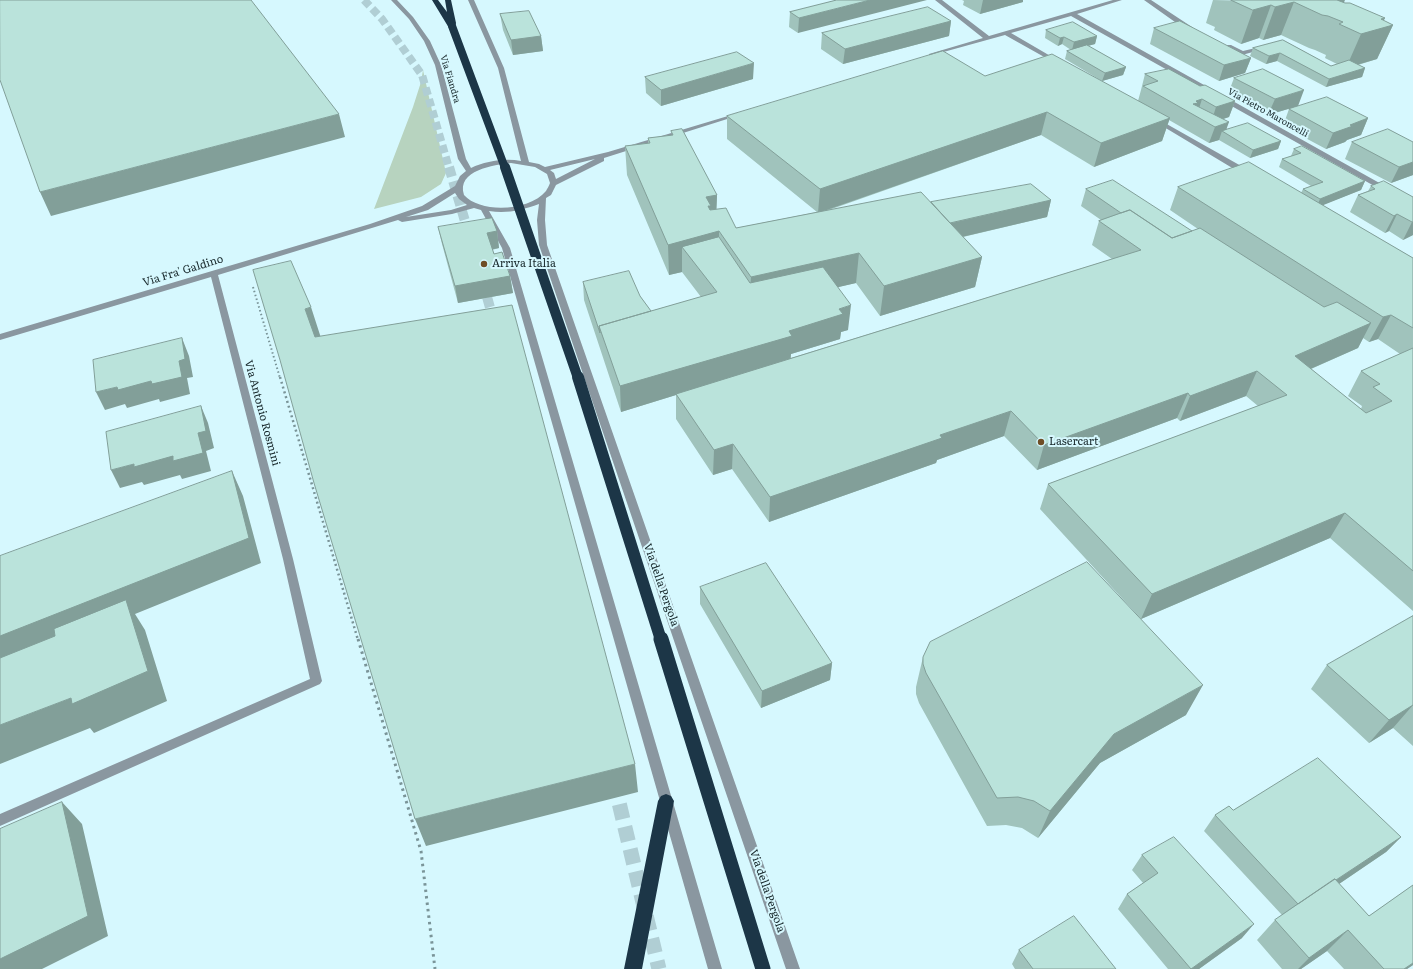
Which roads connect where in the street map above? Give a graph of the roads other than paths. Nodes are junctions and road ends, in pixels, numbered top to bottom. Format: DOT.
graph roads {
  1 [pos="394,0"];
  2 [pos="435,0"];
  3 [pos="448,0"];
  4 [pos="471,0"];
  5 [pos="938,0"];
  6 [pos="1119,0"];
  7 [pos="1147,0"];
  8 [pos="1072,14"];
  9 [pos="452,26"];
  10 [pos="1196,31"];
  11 [pos="1006,33"];
  12 [pos="987,38"];
  13 [pos="1222,43"];
  14 [pos="1273,46"];
  15 [pos="928,56"];
  16 [pos="1061,65"];
  17 [pos="750,111"];
  18 [pos="1151,117"];
  19 [pos="610,154"];
  20 [pos="525,162"];
  21 [pos="546,169"];
  22 [pos="470,172"];
  23 [pos="1254,177"];
  24 [pos="554,183"];
  25 [pos="459,187"];
  26 [pos="1392,193"];
  27 [pos="544,199"];
  28 [pos="473,206"];
  29 [pos="484,209"];
  30 [pos="373,226"];
  31 [pos="214,274"];
  32 [pos="0,337"];
  33 [pos="666,801"];
  34 [pos="0,820"];
  35 [pos="633,969"];
  36 [pos="715,969"];
  37 [pos="763,969"];
  38 [pos="793,969"];
  1 -- 22 [label="street, Via Fiandra"];
  2 -- 9 [label="highway"];
  3 -- 9 [label="highway"];
  4 -- 20 [label="street"];
  5 -- 12 [label="street"];
  6 -- 8 [label="street"];
  7 -- 10 [label="street"];
  8 -- 11 [label="street"];
  8 -- 26 [label="street, Via Pietro Maroncelli"];
  9 -- 37 [label="highway, bridge"];
  11 -- 12 [label="street"];
  11 -- 16 [label="street"];
  12 -- 15 [label="street"];
  13 -- 14 [label="street"];
  17 -- 19 [label="street"];
  18 -- 23 [label="street"];
  19 -- 21 [label="street"];
  19 -- 24 [label="street"];
  20 -- 21 [label="street"];
  20 -- 22 [label="street"];
  21 -- 24 [label="street"];
  22 -- 25 [label="street"];
  24 -- 27 [label="street"];
  25 -- 28 [label="street"];
  25 -- 30 [label="street, Via Fra' Galdino"];
  27 -- 29 [label="street"];
  27 -- 38 [label="street, Via della Pergola"];
  28 -- 29 [label="street"];
  28 -- 30 [label="street, Via Fra' Galdino"];
  29 -- 33 [label="street"];
  30 -- 31 [label="street, Via Fra' Galdino"];
  31 -- 32 [label="street, Via Fra' Galdino"];
  31 -- 34 [label="street, Via Antonio Rosmini"];
  33 -- 35 [label="highway"];
  33 -- 36 [label="street"];
}
